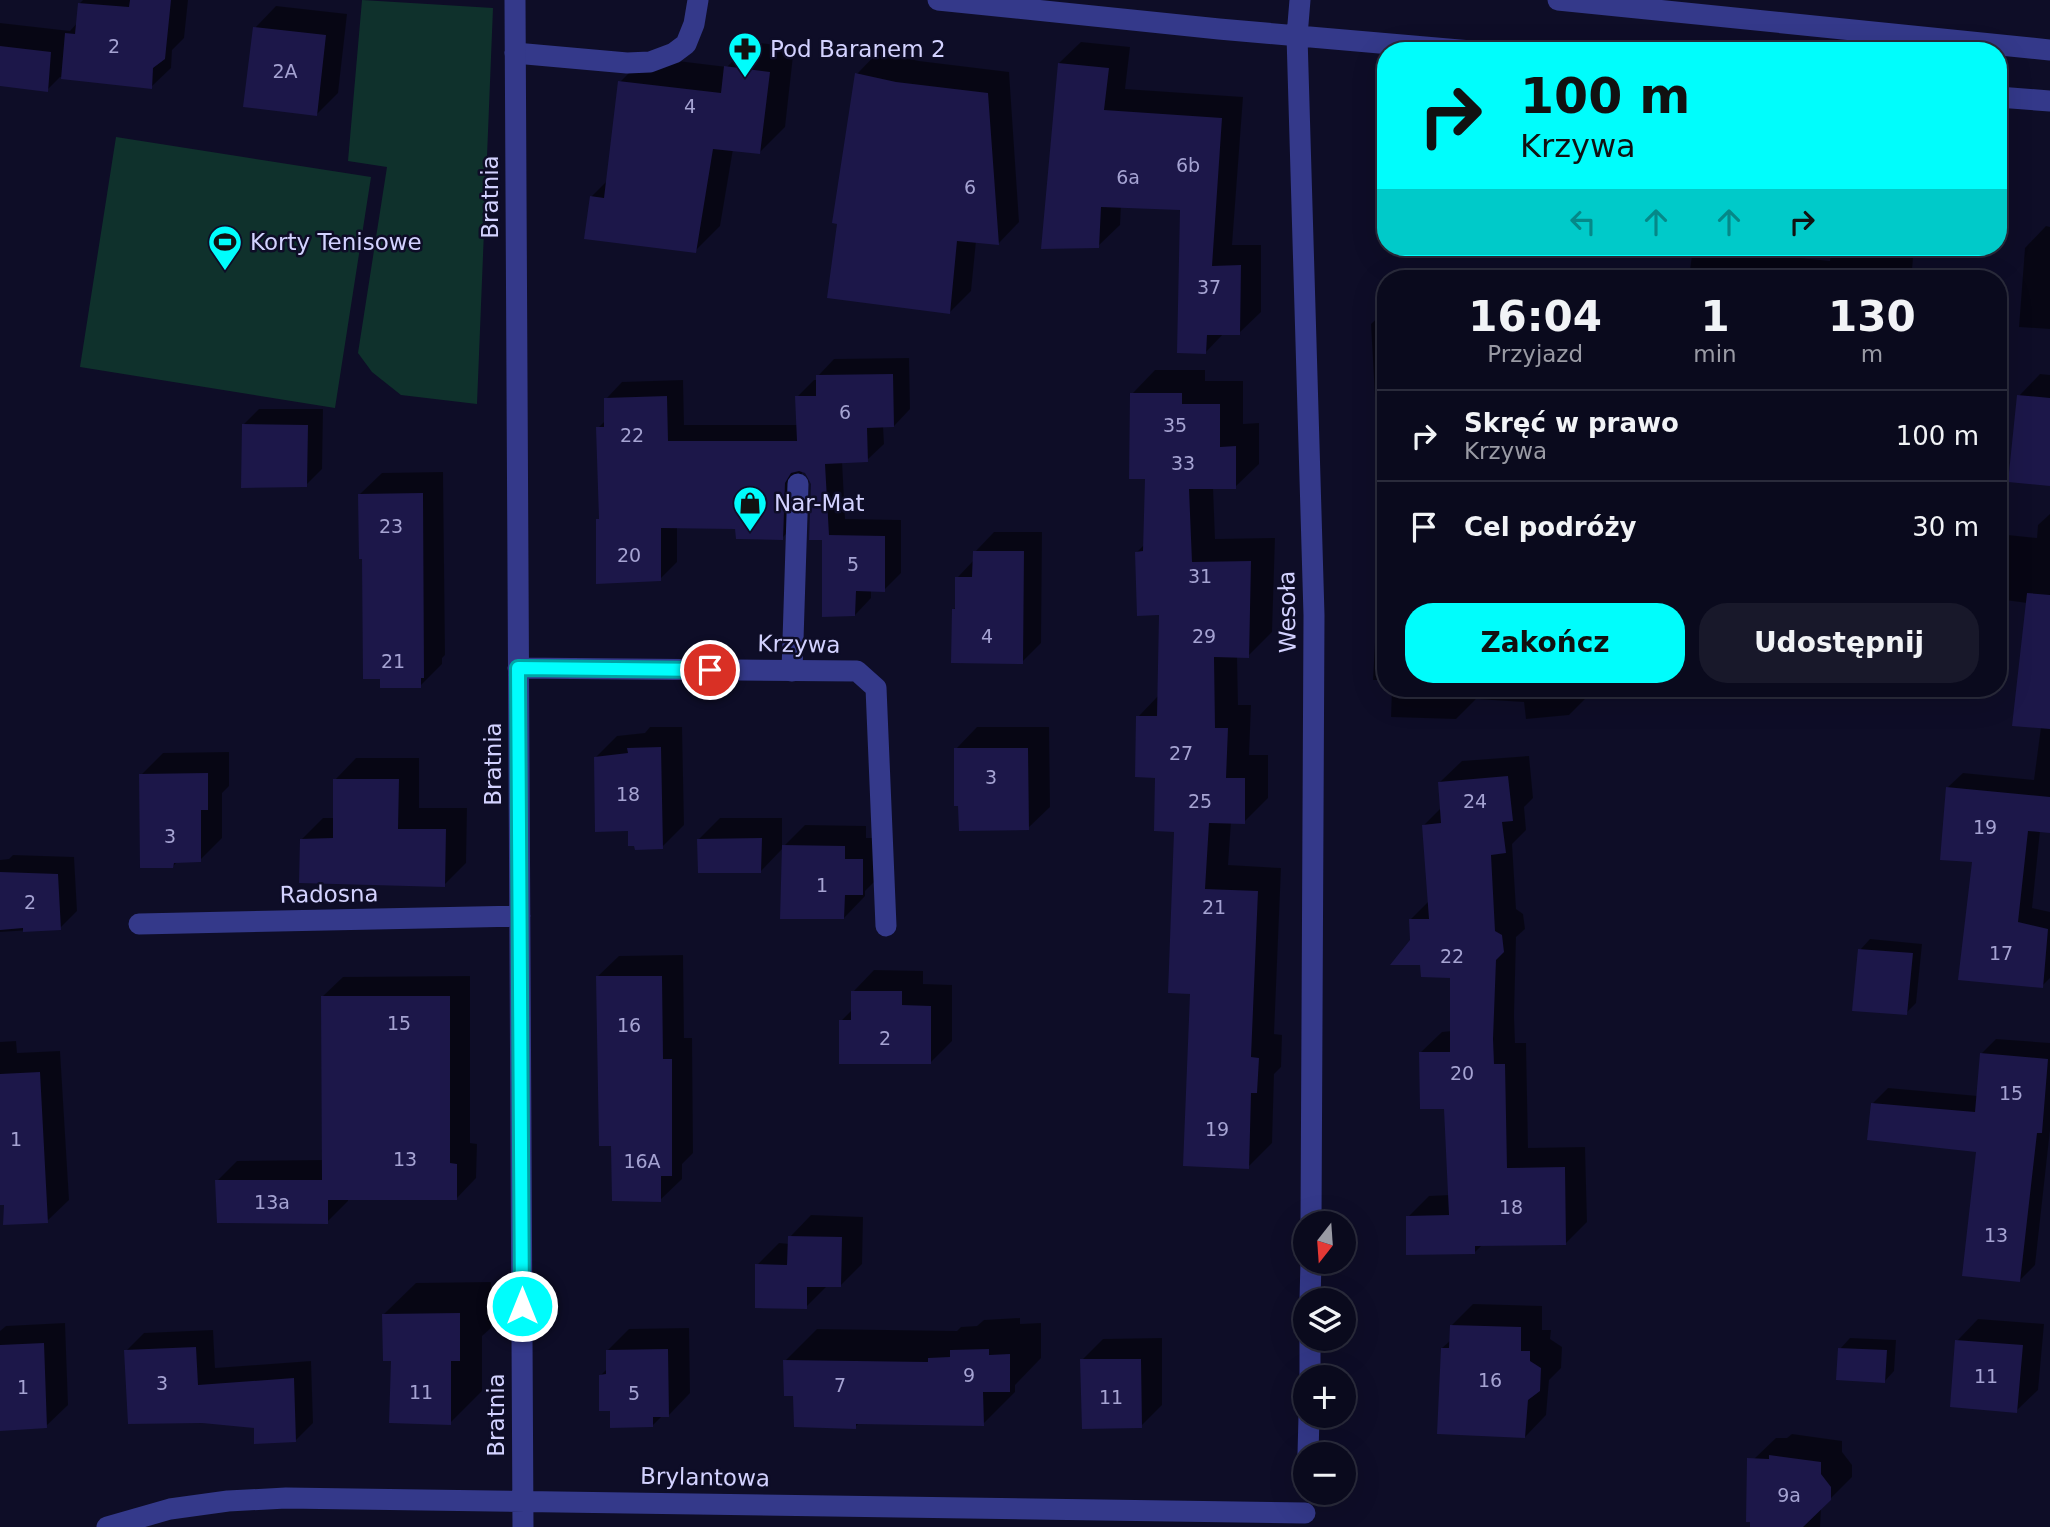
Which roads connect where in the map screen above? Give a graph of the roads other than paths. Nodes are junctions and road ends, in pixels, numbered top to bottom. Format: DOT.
graph roads {
  1 [pos="515,0"];
  2 [pos="698,0"];
  3 [pos="937,0"];
  4 [pos="1300,0"];
  5 [pos="1558,0"];
  6 [pos="1297,36"];
  7 [pos="1971,42"];
  8 [pos="1377,43"];
  9 [pos="2007,46"];
  10 [pos="2050,50"];
  11 [pos="515,53"];
  12 [pos="2007,98"];
  13 [pos="2050,101"];
  14 [pos="798,484"];
  15 [pos="518,668"];
  16 [pos="792,671"];
  17 [pos="520,916"];
  18 [pos="139,925"];
  19 [pos="886,926"];
  20 [pos="1311,1211"];
  21 [pos="523,1500"];
  22 [pos="1305,1511"];
  23 [pos="107,1527"];
  24 [pos="523,1527"];
  1 -- 11 [label="street, Bratnia"];
  2 -- 11 [label="street"];
  3 -- 6 [label="street"];
  4 -- 6 [label="street, Wesoła"];
  5 -- 7 [label="street"];
  6 -- 8 [label="street"];
  6 -- 20 [label="street, Wesoła"];
  9 -- 10 [label="street"];
  11 -- 15 [label="street, Bratnia"];
  12 -- 13 [label="street"];
  14 -- 16 [label="street"];
  15 -- 16 [label="street, Krzywa"];
  15 -- 17 [label="street, Bratnia"];
  16 -- 19 [label="street, Krzywa"];
  17 -- 18 [label="street, Radosna"];
  17 -- 21 [label="street, Bratnia"];
  21 -- 22 [label="street, Brylantowa"];
  21 -- 23 [label="street, Brylantowa"];
  21 -- 24 [label="street, Bratnia"];
}
